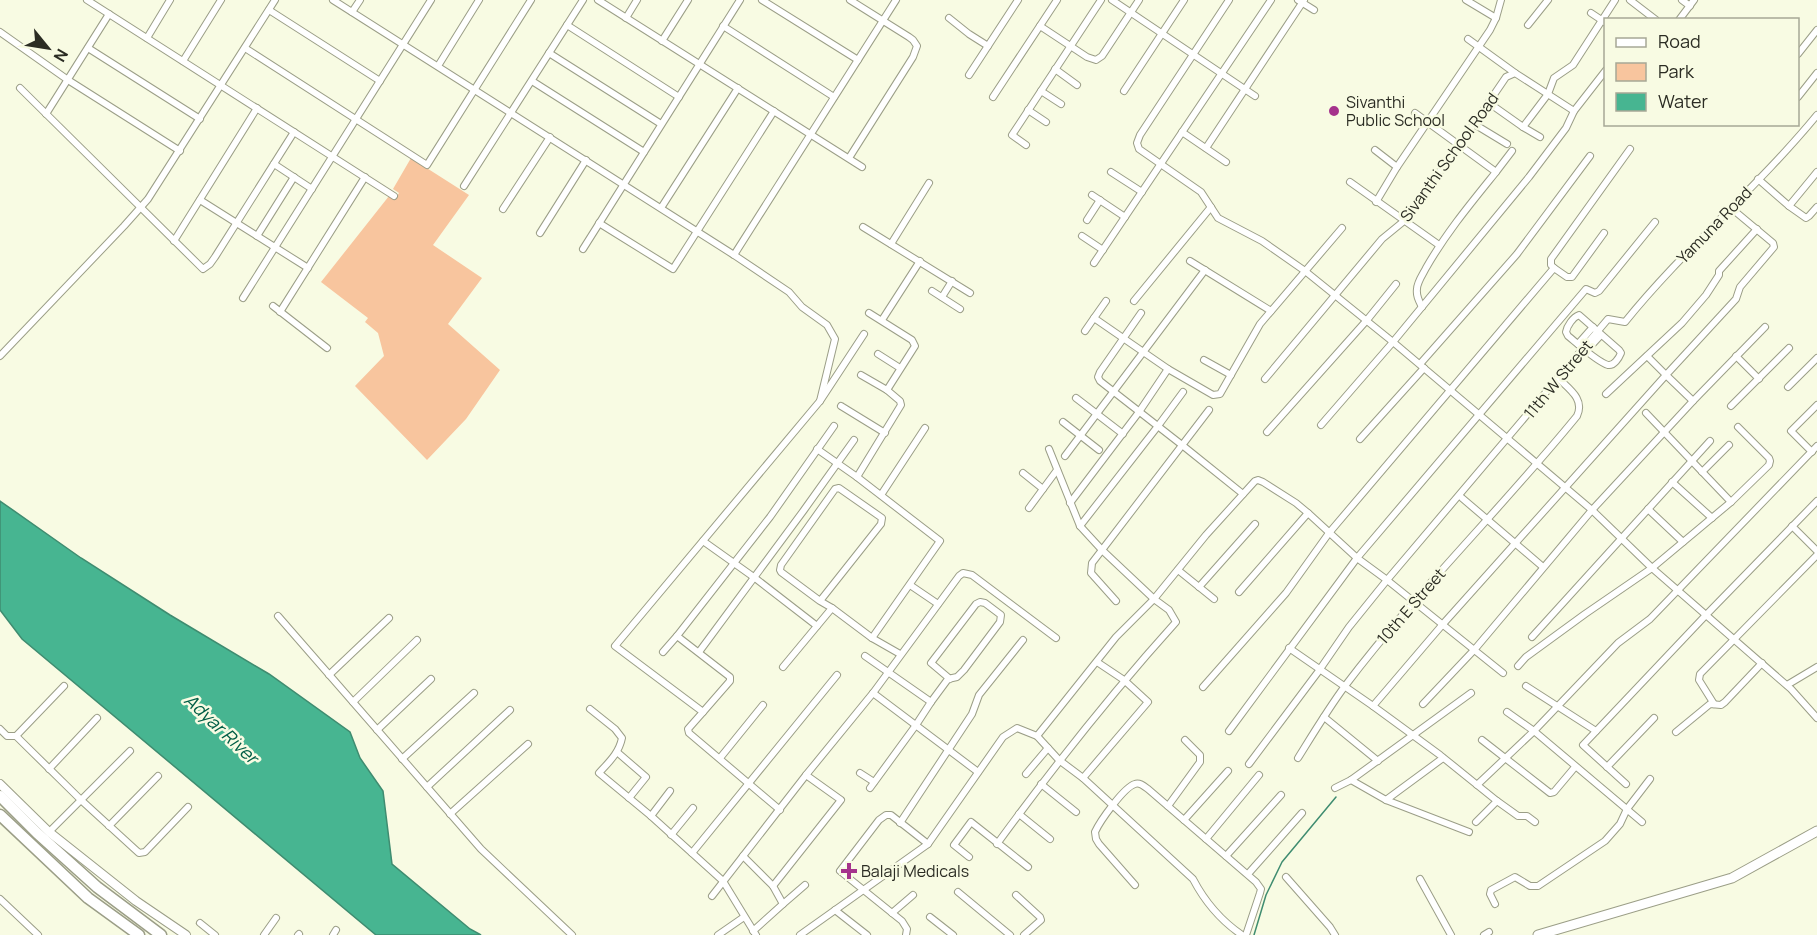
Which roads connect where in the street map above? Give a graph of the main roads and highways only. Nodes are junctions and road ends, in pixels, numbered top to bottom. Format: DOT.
graph roads {
  1 [pos="0,796"];
  2 [pos="0,815"];
  3 [pos="1817,831"];
  4 [pos="140,935"];
  5 [pos="161,935"];
  6 [pos="1538,935"];
  1 -- 5 [label="highway"];
  2 -- 4 [label="highway"];
  3 -- 6 [label="main road"];
}
